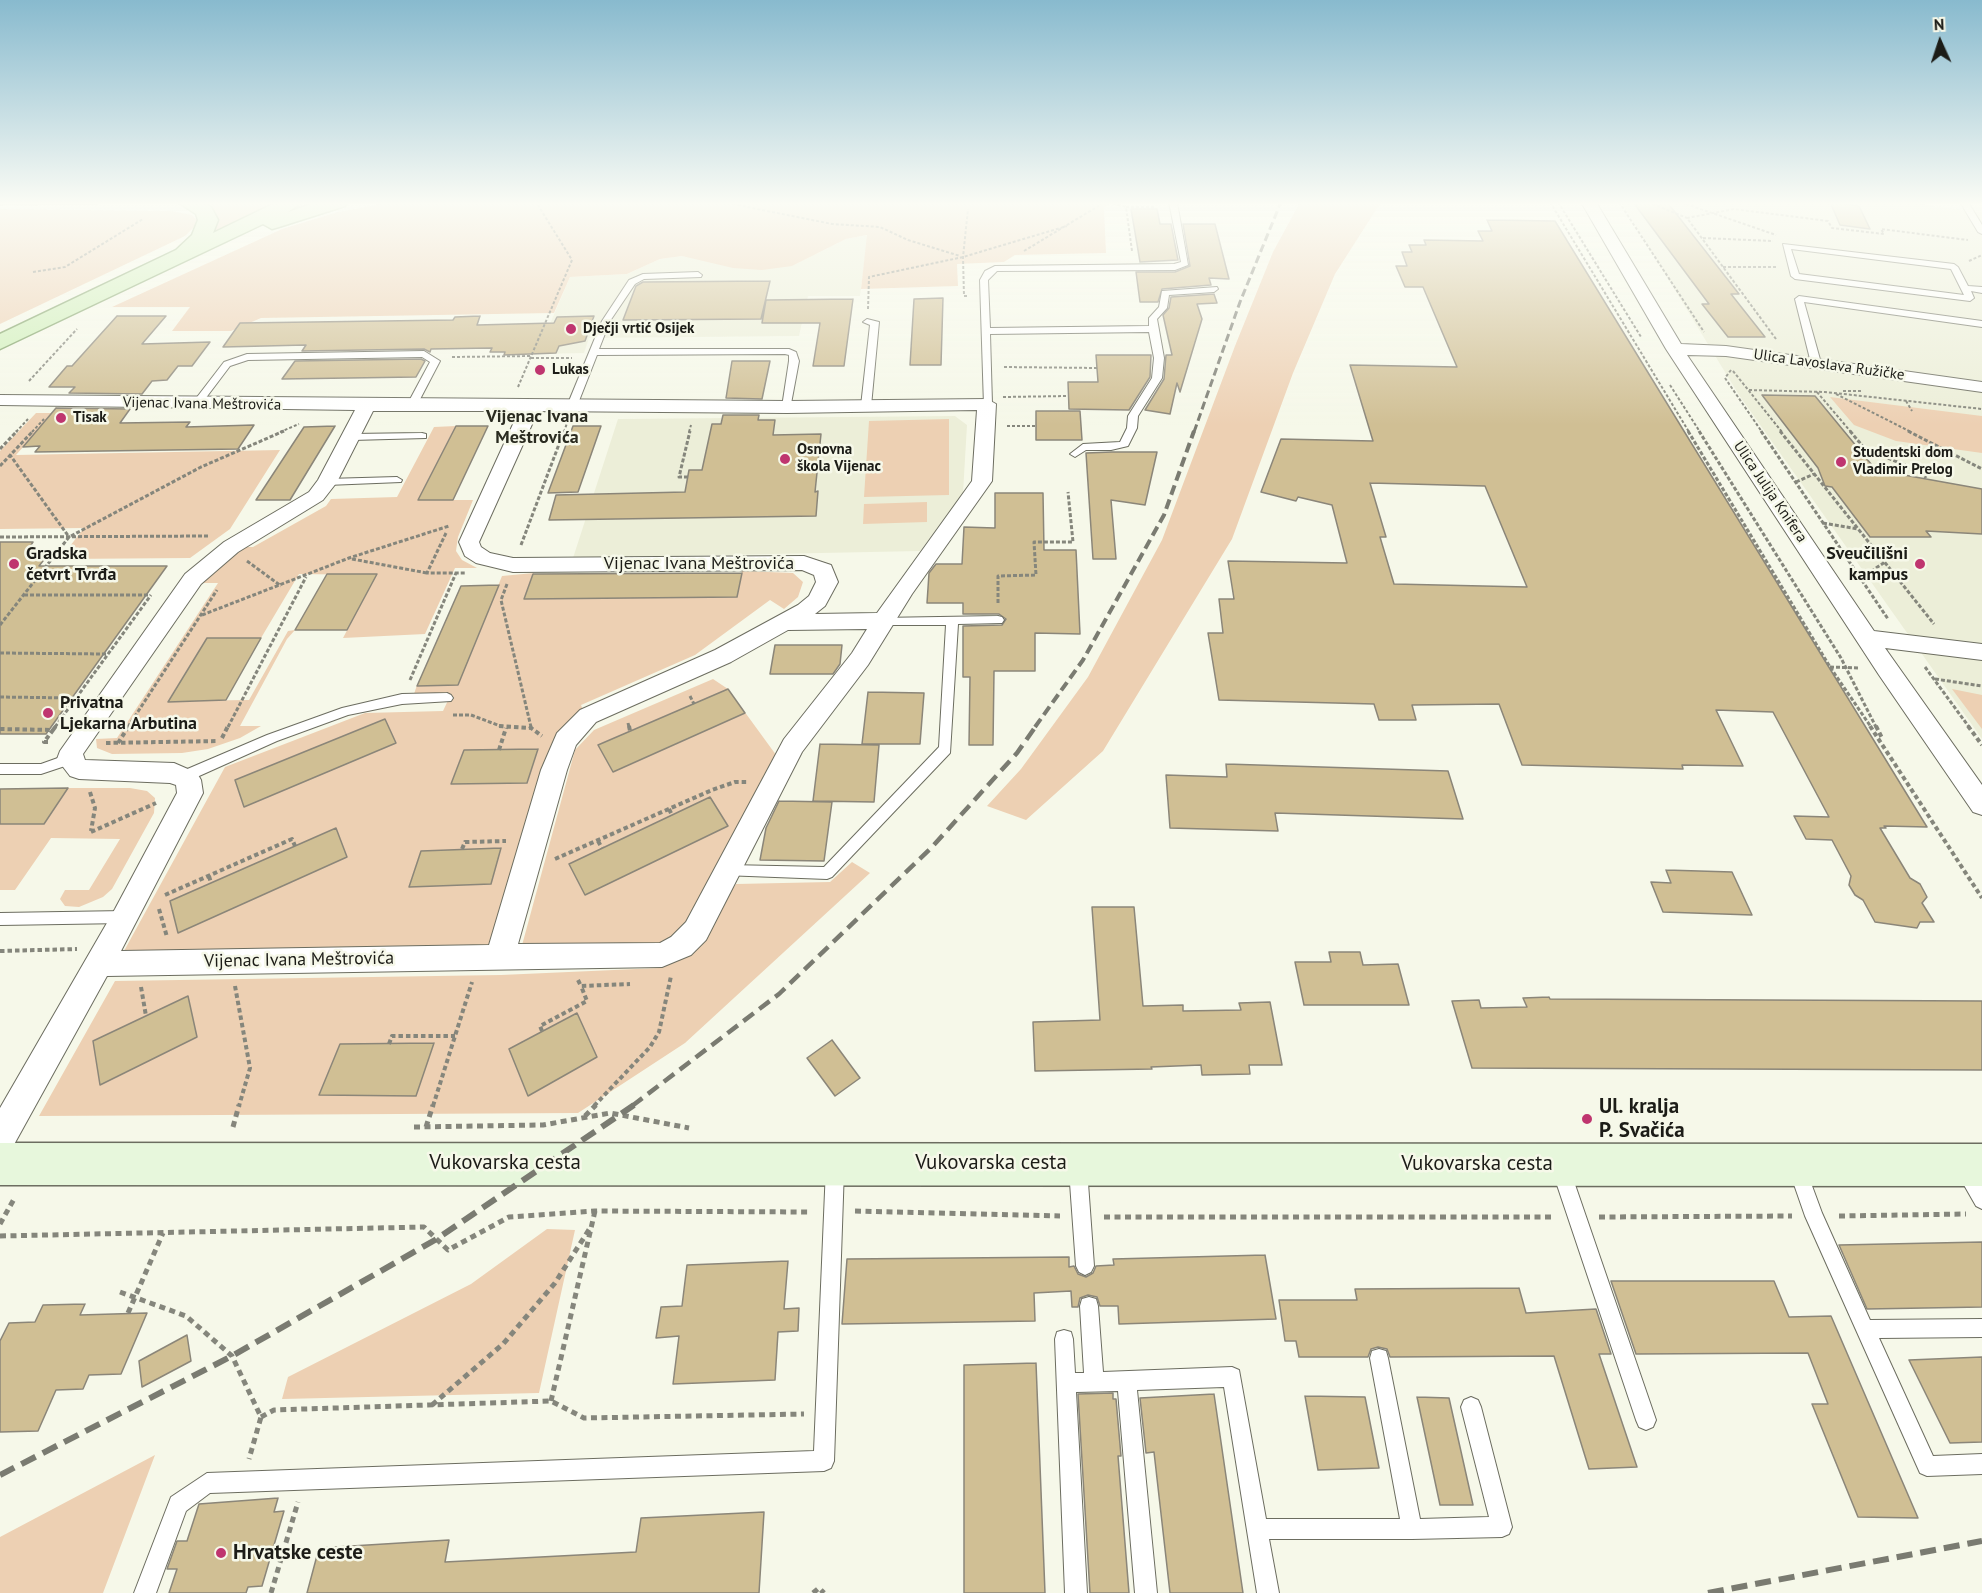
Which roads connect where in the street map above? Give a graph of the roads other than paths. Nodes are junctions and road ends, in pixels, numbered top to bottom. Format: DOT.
graph roads {
  1 [pos="137,276"];
  2 [pos="661,276"];
  3 [pos="988,276"];
  4 [pos="1632,276"];
  5 [pos="1798,276"];
  6 [pos="1959,276"];
  7 [pos="1965,288"];
  8 [pos="1214,289"];
  9 [pos="1982,290"];
  10 [pos="867,322"];
  11 [pos="1982,324"];
  12 [pos="1154,329"];
  13 [pos="985,331"];
  14 [pos="1670,340"];
  15 [pos="0,342"];
  16 [pos="594,351"];
  17 [pos="1816,363"];
  18 [pos="1982,387"];
  19 [pos="524,399"];
  20 [pos="5,401"];
  21 [pos="196,405"];
  22 [pos="368,405"];
  23 [pos="412,405"];
  24 [pos="993,405"];
  25 [pos="572,406"];
  26 [pos="866,406"];
  27 [pos="787,407"];
  28 [pos="422,436"];
  29 [pos="352,437"];
  30 [pos="1075,454"];
  31 [pos="397,480"];
  32 [pos="327,482"];
  33 [pos="998,620"];
  34 [pos="884,621"];
  35 [pos="952,621"];
  36 [pos="785,622"];
  37 [pos="1867,639"];
  38 [pos="1982,652"];
  39 [pos="447,698"];
  40 [pos="73,752"];
  41 [pos="0,769"];
  42 [pos="183,777"];
  43 [pos="1978,795"];
  44 [pos="728,871"];
  45 [pos="125,917"];
  46 [pos="0,919"];
  47 [pos="490,957"];
  48 [pos="87,962"];
  49 [pos="0,1139"];
  50 [pos="835,1163"];
  51 [pos="1077,1163"];
  52 [pos="0,1164"];
  53 [pos="1559,1164"];
  54 [pos="1796,1165"];
  55 [pos="1971,1165"];
  56 [pos="1982,1200"];
  57 [pos="1085,1266"];
  58 [pos="1089,1306"];
  59 [pos="1982,1328"];
  60 [pos="1865,1329"];
  61 [pos="1064,1339"];
  62 [pos="1379,1358"];
  63 [pos="1127,1381"];
  64 [pos="1094,1382"];
  65 [pos="1066,1383"];
  66 [pos="1471,1407"];
  67 [pos="1646,1420"];
  68 [pos="1982,1464"];
  69 [pos="1257,1529"];
  70 [pos="1412,1529"];
  71 [pos="145,1593"];
  72 [pos="1076,1593"];
  73 [pos="1146,1593"];
  74 [pos="1268,1593"];
  1 -- 15 [label="main road"];
  2 -- 16 [label="lane"];
  3 -- 13 [label="lane, Vijenac Ivana Meštrovića"];
  4 -- 14 [label="street, Ulica Julija Knifera"];
  5 -- 7 [label="lane"];
  6 -- 7 [label="lane"];
  7 -- 9 [label="lane"];
  8 -- 12 [label="lane"];
  10 -- 26 [label="lane"];
  11 -- 17 [label="lane"];
  12 -- 13 [label="lane"];
  12 -- 30 [label="lane"];
  13 -- 24 [label="lane, Vijenac Ivana Meštrovića"];
  14 -- 17 [label="street, Ulica Lavoslava Ružičke"];
  14 -- 37 [label="street, Ulica Julija Knifera"];
  16 -- 25 [label="lane"];
  16 -- 27 [label="lane"];
  17 -- 18 [label="street, Ulica Lavoslava Ružičke"];
  19 -- 23 [label="street, Vijenac Ivana Meštrovića"];
  19 -- 25 [label="street, Vijenac Ivana Meštrovića"];
  19 -- 36 [label="street, Vijenac Ivana Meštrovića"];
  20 -- 21 [label="street, Vijenac Ivana Meštrovića"];
  21 -- 22 [label="street, Vijenac Ivana Meštrovića"];
  21 -- 23 [label="lane"];
  22 -- 23 [label="street, Vijenac Ivana Meštrovića"];
  22 -- 29 [label="street"];
  24 -- 26 [label="street, Vijenac Ivana Meštrovića"];
  24 -- 34 [label="street, Vijenac Ivana Meštrovića"];
  25 -- 27 [label="street, Vijenac Ivana Meštrovića"];
  26 -- 27 [label="street, Vijenac Ivana Meštrovića"];
  28 -- 29 [label="lane"];
  29 -- 32 [label="street"];
  31 -- 32 [label="lane"];
  32 -- 40 [label="street"];
  33 -- 35 [label="lane"];
  34 -- 35 [label="lane"];
  34 -- 36 [label="street"];
  34 -- 44 [label="street, Vijenac Ivana Meštrovića"];
  35 -- 44 [label="lane"];
  36 -- 47 [label="street, Vijenac Ivana Meštrovića"];
  37 -- 38 [label="street"];
  37 -- 43 [label="street, Ulica Julija Knifera"];
  39 -- 42 [label="lane"];
  40 -- 41 [label="lane"];
  40 -- 42 [label="street"];
  42 -- 45 [label="street"];
  44 -- 47 [label="street, Vijenac Ivana Meštrovića"];
  45 -- 46 [label="lane"];
  45 -- 48 [label="street"];
  47 -- 48 [label="street, Vijenac Ivana Meštrovića"];
  48 -- 49 [label="street"];
  50 -- 51 [label="main road, Vukovarska cesta"];
  50 -- 52 [label="main road, Vukovarska cesta"];
  50 -- 71 [label="lane"];
  51 -- 53 [label="main road, Vukovarska cesta"];
  51 -- 57 [label="lane"];
  53 -- 54 [label="main road, Vukovarska cesta"];
  53 -- 67 [label="lane"];
  54 -- 55 [label="main road, Vukovarska cesta"];
  54 -- 60 [label="lane"];
  55 -- 56 [label="lane"];
  58 -- 64 [label="lane"];
  59 -- 60 [label="lane"];
  60 -- 68 [label="lane"];
  61 -- 65 [label="lane"];
  62 -- 70 [label="lane"];
  63 -- 64 [label="lane"];
  63 -- 69 [label="lane"];
  63 -- 73 [label="lane"];
  64 -- 65 [label="lane"];
  65 -- 72 [label="lane"];
  66 -- 70 [label="lane"];
  69 -- 70 [label="lane"];
  69 -- 74 [label="lane"];
}
